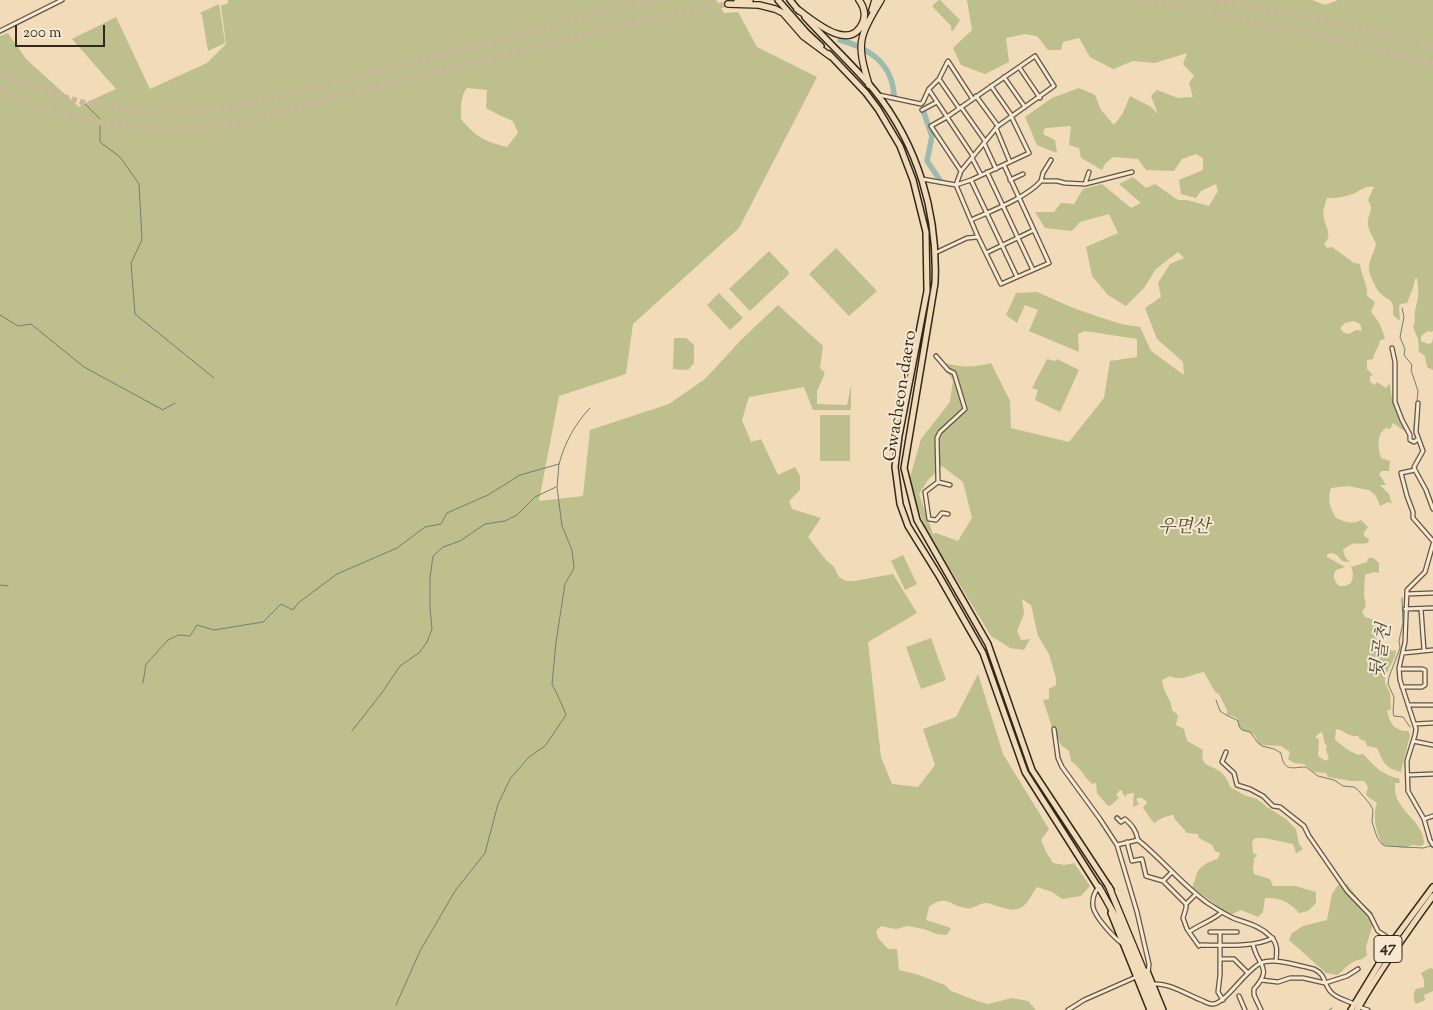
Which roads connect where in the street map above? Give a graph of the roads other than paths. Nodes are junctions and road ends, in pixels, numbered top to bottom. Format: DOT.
graph roads {
  1 [pos="62,0"];
  2 [pos="750,0"];
  3 [pos="778,0"];
  4 [pos="790,0"];
  5 [pos="859,0"];
  6 [pos="875,0"];
  7 [pos="881,0"];
  8 [pos="797,9"];
  9 [pos="0,32"];
  10 [pos="864,33"];
  11 [pos="830,56"];
  12 [pos="1019,67"];
  13 [pos="1004,77"];
  14 [pos="938,79"];
  15 [pos="991,86"];
  16 [pos="871,87"];
  17 [pos="929,89"];
  18 [pos="866,93"];
  19 [pos="877,95"];
  20 [pos="976,96"];
  21 [pos="972,98"];
  22 [pos="1040,98"];
  23 [pos="937,102"];
  24 [pos="960,107"];
  25 [pos="1025,107"];
  26 [pos="922,110"];
  27 [pos="947,116"];
  28 [pos="1012,116"];
  29 [pos="997,127"];
  30 [pos="985,142"];
  31 [pos="973,157"];
  32 [pos="1051,160"];
  33 [pos="1010,162"];
  34 [pos="1004,165"];
  35 [pos="996,168"];
  36 [pos="961,171"];
  37 [pos="988,172"];
  38 [pos="1089,172"];
  39 [pos="1132,172"];
  40 [pos="1023,174"];
  41 [pos="981,175"];
  42 [pos="913,180"];
  43 [pos="922,180"];
  44 [pos="971,180"];
  45 [pos="1010,180"];
  46 [pos="1041,182"];
  47 [pos="1085,184"];
  48 [pos="956,185"];
  49 [pos="1019,198"];
  50 [pos="1003,205"];
  51 [pos="987,213"];
  52 [pos="971,220"];
  53 [pos="1034,230"];
  54 [pos="978,237"];
  55 [pos="1018,237"];
  56 [pos="1002,245"];
  57 [pos="935,252"];
  58 [pos="986,253"];
  59 [pos="1033,270"];
  60 [pos="1017,277"];
  61 [pos="916,346"];
  62 [pos="924,348"];
  63 [pos="1392,348"];
  64 [pos="936,356"];
  65 [pos="954,373"];
  66 [pos="959,374"];
  67 [pos="1418,403"];
  68 [pos="1418,439"];
  69 [pos="1414,470"];
  70 [pos="938,482"];
  71 [pos="950,485"];
  72 [pos="1433,509"];
  73 [pos="948,514"];
  74 [pos="1433,543"];
  75 [pos="1432,554"];
  76 [pos="1433,593"];
  77 [pos="1407,594"];
  78 [pos="1433,608"];
  79 [pos="1405,609"];
  80 [pos="1421,609"];
  81 [pos="1424,650"];
  82 [pos="1433,650"];
  83 [pos="1403,652"];
  84 [pos="1399,669"];
  85 [pos="1402,687"];
  86 [pos="1408,705"];
  87 [pos="1433,705"];
  88 [pos="1415,724"];
  89 [pos="1433,724"];
  90 [pos="1054,729"];
  91 [pos="1413,741"];
  92 [pos="1433,745"];
  93 [pos="1226,752"];
  94 [pos="1433,774"];
  95 [pos="1408,775"];
  96 [pos="1433,816"];
  97 [pos="1118,818"];
  98 [pos="1424,819"];
  99 [pos="1138,840"];
  100 [pos="1127,842"];
  101 [pos="1117,845"];
  102 [pos="1433,845"];
  103 [pos="1172,872"];
  104 [pos="1163,881"];
  105 [pos="1099,887"];
  106 [pos="1109,887"];
  107 [pos="1433,887"];
  108 [pos="1196,894"];
  109 [pos="1433,896"];
  110 [pos="1186,904"];
  111 [pos="1222,912"];
  112 [pos="1189,932"];
  113 [pos="1210,932"];
  114 [pos="1220,932"];
  115 [pos="1237,932"];
  116 [pos="1273,938"];
  117 [pos="1393,941"];
  118 [pos="1124,944"];
  119 [pos="1253,944"];
  120 [pos="1220,945"];
  121 [pos="1220,959"];
  122 [pos="1276,961"];
  123 [pos="1262,962"];
  124 [pos="1358,969"];
  125 [pos="1247,972"];
  126 [pos="1148,974"];
  127 [pos="1136,977"];
  128 [pos="1261,980"];
  129 [pos="1151,981"];
  130 [pos="1325,983"];
  131 [pos="1239,996"];
  132 [pos="1223,1000"];
  133 [pos="1356,1007"];
  134 [pos="1068,1010"];
  135 [pos="1150,1010"];
  136 [pos="1155,1010"];
  137 [pos="1161,1010"];
  138 [pos="1245,1010"];
  139 [pos="1261,1010"];
  140 [pos="1350,1010"];
  141 [pos="1368,1010"];
  1 -- 9 [label="street"];
  2 -- 11 [label="highway"];
  3 -- 11 [label="main road, Gwacheon-daero"];
  4 -- 8 [label="main road, Gwacheon-daero"];
  5 -- 8 [label="highway"];
  6 -- 10 [label="highway"];
  7 -- 10 [label="highway"];
  8 -- 16 [label="main road, Gwacheon-daero"];
  10 -- 16 [label="highway"];
  11 -- 18 [label="main road, Gwacheon-daero"];
  12 -- 13 [label="street"];
  12 -- 22 [label="street"];
  12 -- 22 [label="street"];
  13 -- 15 [label="street"];
  13 -- 25 [label="street"];
  14 -- 17 [label="street"];
  14 -- 21 [label="street"];
  14 -- 24 [label="street"];
  15 -- 20 [label="street"];
  15 -- 28 [label="street"];
  16 -- 18 [label="main road"];
  16 -- 19 [label="main road, Gwacheon-daero"];
  17 -- 19 [label="street"];
  17 -- 23 [label="street"];
  18 -- 42 [label="main road, Gwacheon-daero"];
  19 -- 43 [label="main road, Gwacheon-daero"];
  20 -- 21 [label="street"];
  20 -- 29 [label="street"];
  21 -- 24 [label="street"];
  22 -- 25 [label="street"];
  23 -- 26 [label="street"];
  23 -- 27 [label="street"];
  24 -- 27 [label="street"];
  24 -- 30 [label="street"];
  25 -- 28 [label="street"];
  27 -- 31 [label="street"];
  27 -- 36 [label="street"];
  28 -- 29 [label="street"];
  28 -- 33 [label="street"];
  29 -- 30 [label="street"];
  29 -- 33 [label="street"];
  30 -- 31 [label="street"];
  30 -- 35 [label="street"];
  31 -- 36 [label="street"];
  31 -- 41 [label="street"];
  32 -- 46 [label="street"];
  33 -- 34 [label="street"];
  34 -- 35 [label="street"];
  34 -- 45 [label="street"];
  35 -- 37 [label="street"];
  36 -- 48 [label="street"];
  37 -- 41 [label="street"];
  37 -- 50 [label="street"];
  38 -- 47 [label="street"];
  39 -- 47 [label="street"];
  40 -- 45 [label="street"];
  41 -- 44 [label="street"];
  42 -- 43 [label="main road"];
  42 -- 61 [label="main road, Gwacheon-daero"];
  43 -- 48 [label="street"];
  43 -- 57 [label="main road, Gwacheon-daero"];
  44 -- 48 [label="street"];
  44 -- 51 [label="street"];
  45 -- 49 [label="street"];
  46 -- 47 [label="street"];
  46 -- 49 [label="street"];
  48 -- 52 [label="street"];
  49 -- 50 [label="street"];
  49 -- 53 [label="street"];
  50 -- 51 [label="street"];
  50 -- 55 [label="street"];
  51 -- 52 [label="street"];
  51 -- 56 [label="street"];
  52 -- 54 [label="street"];
  53 -- 55 [label="street"];
  53 -- 59 [label="street"];
  54 -- 57 [label="street"];
  54 -- 58 [label="street"];
  55 -- 56 [label="street"];
  55 -- 59 [label="street"];
  56 -- 58 [label="street"];
  56 -- 60 [label="street"];
  57 -- 62 [label="main road, Gwacheon-daero"];
  58 -- 60 [label="street"];
  59 -- 60 [label="street"];
  61 -- 62 [label="main road"];
  61 -- 105 [label="main road, Gwacheon-daero"];
  62 -- 106 [label="main road, Gwacheon-daero"];
  63 -- 68 [label="street"];
  64 -- 65 [label="street"];
  65 -- 66 [label="street"];
  65 -- 70 [label="street"];
  67 -- 68 [label="street"];
  68 -- 69 [label="street"];
  69 -- 72 [label="street"];
  69 -- 74 [label="street"];
  70 -- 71 [label="street"];
  70 -- 73 [label="street"];
  74 -- 75 [label="street"];
  75 -- 77 [label="street"];
  76 -- 77 [label="street"];
  77 -- 79 [label="street"];
  78 -- 80 [label="street"];
  79 -- 80 [label="street"];
  79 -- 83 [label="street"];
  80 -- 81 [label="street"];
  81 -- 82 [label="street"];
  81 -- 83 [label="street"];
  83 -- 84 [label="street"];
  84 -- 85 [label="street"];
  84 -- 85 [label="street"];
  85 -- 86 [label="street"];
  86 -- 87 [label="street"];
  86 -- 88 [label="street"];
  88 -- 89 [label="street"];
  88 -- 91 [label="street"];
  90 -- 101 [label="street"];
  91 -- 92 [label="street"];
  91 -- 95 [label="street"];
  93 -- 117 [label="street"];
  94 -- 95 [label="street"];
  95 -- 98 [label="street"];
  96 -- 98 [label="street"];
  97 -- 99 [label="street"];
  98 -- 102 [label="street"];
  99 -- 100 [label="street"];
  99 -- 103 [label="street"];
  100 -- 101 [label="street"];
  100 -- 104 [label="street"];
  101 -- 126 [label="street"];
  103 -- 104 [label="street"];
  103 -- 108 [label="street"];
  104 -- 110 [label="street"];
  105 -- 118 [label="main road"];
  105 -- 118 [label="street"];
  105 -- 136 [label="highway"];
  106 -- 126 [label="main road, Gwacheon-daero"];
  106 -- 137 [label="highway"];
  107 -- 117 [label="main road, 47"];
  108 -- 110 [label="street"];
  108 -- 111 [label="street"];
  109 -- 133 [label="main road"];
  110 -- 112 [label="street"];
  111 -- 112 [label="street"];
  111 -- 116 [label="street"];
  112 -- 120 [label="street"];
  113 -- 114 [label="street"];
  114 -- 115 [label="street"];
  114 -- 120 [label="street"];
  116 -- 119 [label="street"];
  116 -- 122 [label="street"];
  117 -- 133 [label="main road, 47"];
  118 -- 127 [label="main road"];
  119 -- 120 [label="street"];
  119 -- 123 [label="street"];
  120 -- 121 [label="street"];
  121 -- 125 [label="street"];
  121 -- 132 [label="street"];
  122 -- 123 [label="street"];
  122 -- 130 [label="street"];
  123 -- 125 [label="street"];
  123 -- 128 [label="street"];
  124 -- 130 [label="street"];
  125 -- 132 [label="street"];
  126 -- 129 [label="main road, Gwacheon-daero"];
  127 -- 134 [label="street"];
  127 -- 135 [label="main road"];
  128 -- 130 [label="street"];
  128 -- 139 [label="street"];
  129 -- 132 [label="street"];
  129 -- 137 [label="main road, Gwacheon-daero"];
  130 -- 133 [label="street"];
  131 -- 138 [label="street"];
  133 -- 140 [label="main road, 47"];
  133 -- 141 [label="street"];
}
